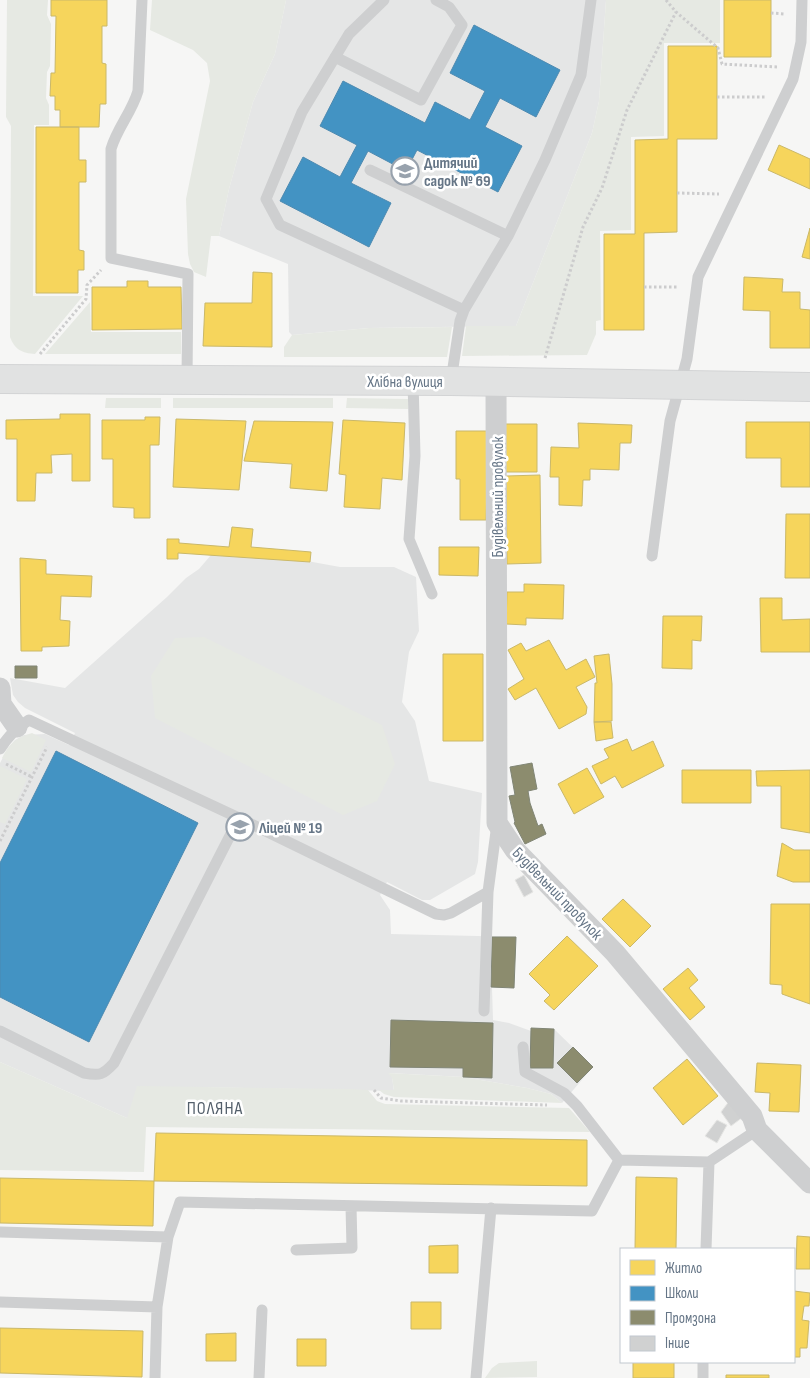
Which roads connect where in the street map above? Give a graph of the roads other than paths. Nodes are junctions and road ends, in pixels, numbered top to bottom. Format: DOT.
graph roads {
  1 [pos="142,0"];
  2 [pos="384,0"];
  3 [pos="436,0"];
  4 [pos="591,0"];
  5 [pos="802,0"];
  6 [pos="336,57"];
  7 [pos="370,170"];
  8 [pos="508,236"];
  9 [pos="464,310"];
  10 [pos="0,379"];
  11 [pos="187,380"];
  12 [pos="413,381"];
  13 [pos="451,381"];
  14 [pos="496,382"];
  15 [pos="680,384"];
  16 [pos="810,387"];
  17 [pos="652,556"];
  18 [pos="432,594"];
  19 [pos="0,688"];
  20 [pos="17,727"];
  21 [pos="0,749"];
  22 [pos="239,818"];
  23 [pos="497,822"];
  24 [pos="488,892"];
  25 [pos="484,1011"];
  26 [pos="0,1031"];
  27 [pos="523,1047"];
  28 [pos="757,1130"];
  29 [pos="619,1160"];
  30 [pos="709,1162"];
  31 [pos="810,1182"];
  32 [pos="351,1206"];
  33 [pos="491,1208"];
  34 [pos="0,1232"];
  35 [pos="168,1237"];
  36 [pos="706,1248"];
  37 [pos="296,1250"];
  38 [pos="0,1302"];
  39 [pos="157,1307"];
  40 [pos="262,1310"];
  41 [pos="703,1363"];
  42 [pos="156,1378"];
  43 [pos="260,1378"];
  44 [pos="476,1378"];
  45 [pos="703,1378"];
  1 -- 11 [label="lane"];
  2 -- 6 [label="lane"];
  3 -- 6 [label="lane"];
  4 -- 8 [label="lane"];
  5 -- 15 [label="lane"];
  6 -- 9 [label="lane"];
  7 -- 8 [label="lane"];
  8 -- 9 [label="lane"];
  9 -- 13 [label="lane"];
  10 -- 11 [label="street, Хлібна вулиця"];
  11 -- 12 [label="street, Хлібна вулиця"];
  12 -- 13 [label="street, Хлібна вулиця"];
  12 -- 18 [label="lane"];
  13 -- 14 [label="street, Хлібна вулиця"];
  14 -- 15 [label="street, Хлібна вулиця"];
  14 -- 23 [label="street, Будівельний провулок"];
  15 -- 16 [label="street, Хлібна вулиця"];
  15 -- 17 [label="lane"];
  19 -- 20 [label="street"];
  20 -- 21 [label="lane"];
  20 -- 22 [label="lane"];
  22 -- 24 [label="lane"];
  22 -- 26 [label="lane"];
  23 -- 24 [label="lane"];
  23 -- 28 [label="street, Будівельний провулок"];
  24 -- 25 [label="lane"];
  27 -- 29 [label="lane"];
  28 -- 30 [label="lane"];
  28 -- 31 [label="street, Будівельний провулок"];
  29 -- 30 [label="lane"];
  29 -- 33 [label="lane"];
  30 -- 36 [label="lane"];
  32 -- 33 [label="lane"];
  32 -- 35 [label="lane"];
  32 -- 37 [label="lane"];
  33 -- 44 [label="lane"];
  34 -- 35 [label="lane"];
  35 -- 39 [label="lane"];
  38 -- 39 [label="lane"];
  39 -- 42 [label="lane"];
  40 -- 43 [label="lane"];
  41 -- 45 [label="lane"];
}
